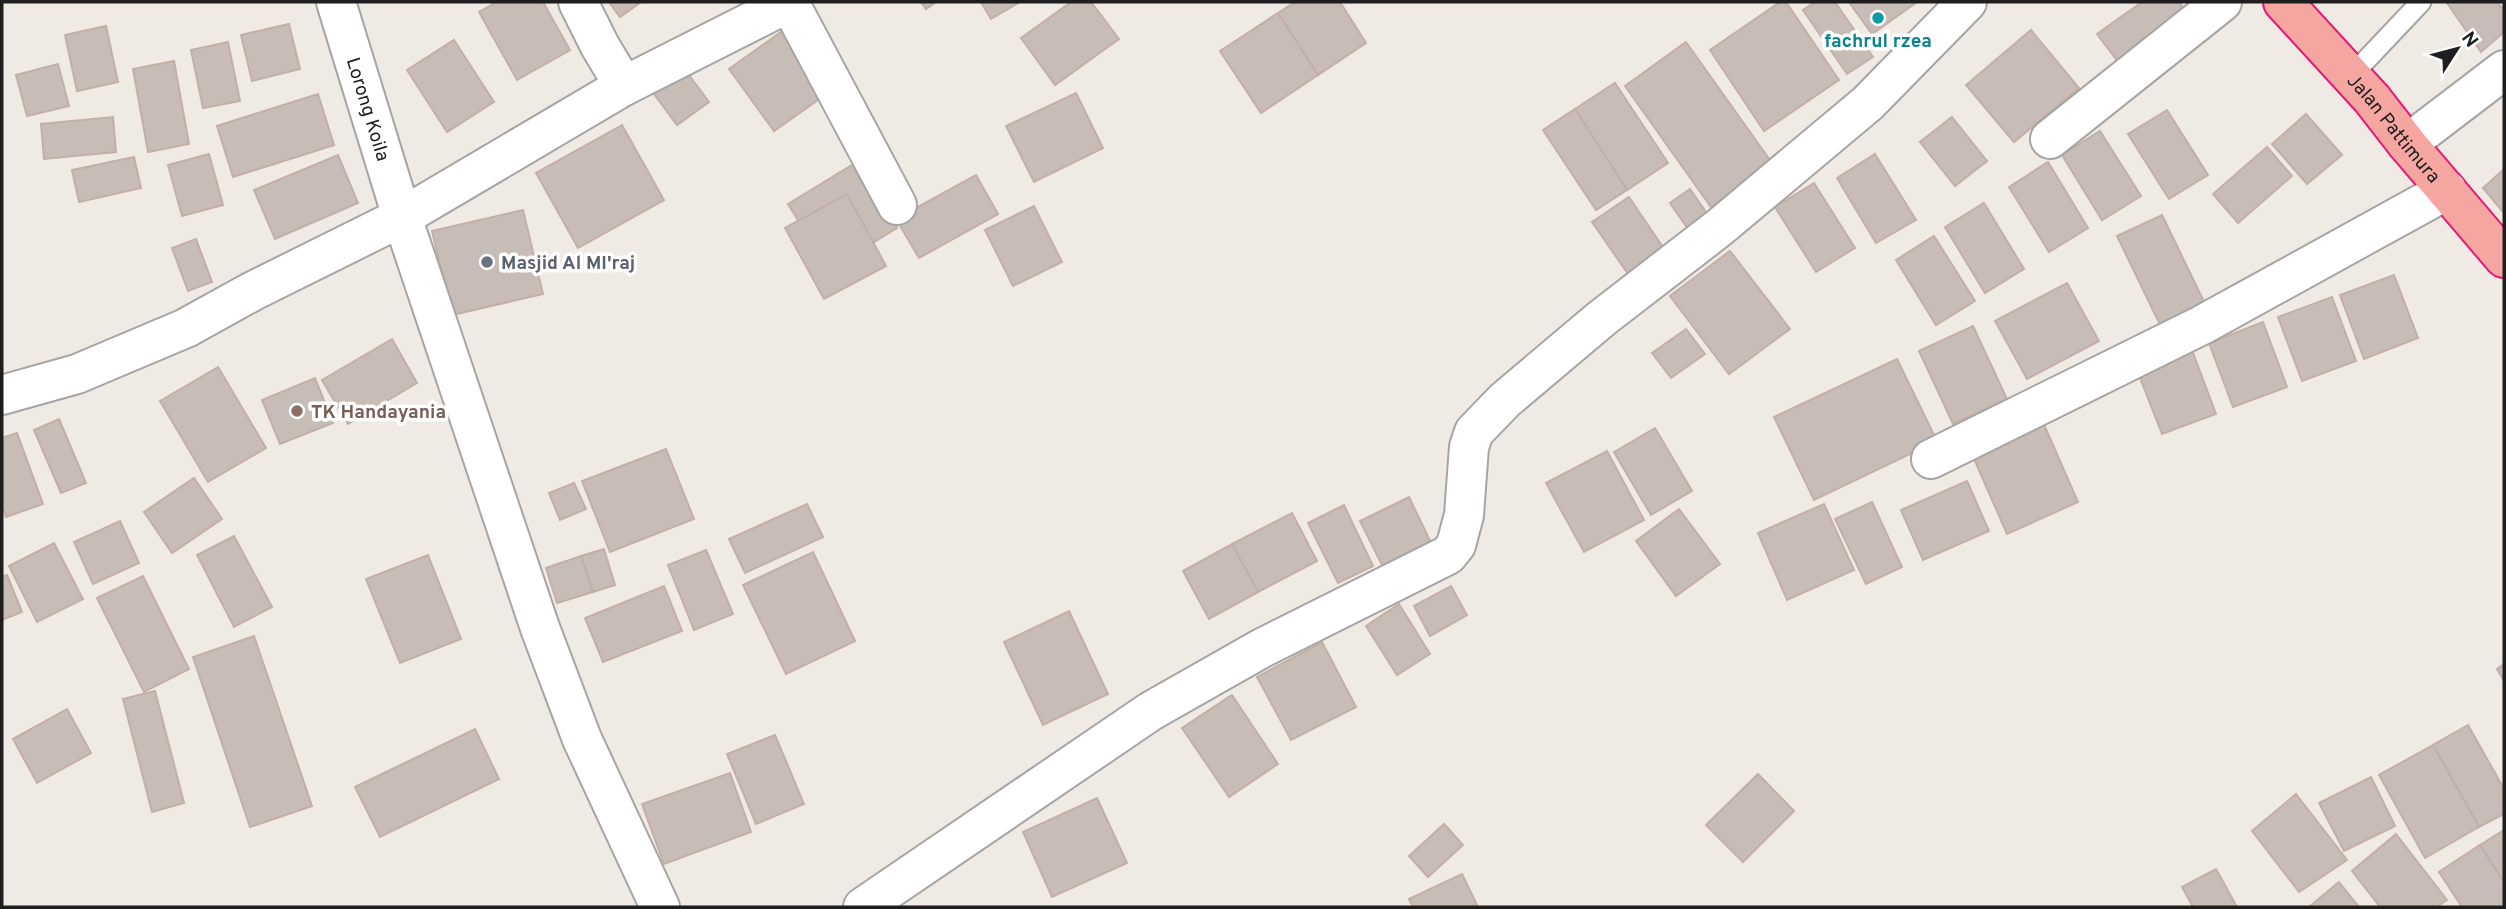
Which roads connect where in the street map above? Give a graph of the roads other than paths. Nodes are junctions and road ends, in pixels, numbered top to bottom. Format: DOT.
graph roads {
  1 [pos="336,2"];
  2 [pos="578,2"];
  3 [pos="789,2"];
  4 [pos="1967,2"];
  5 [pos="2222,2"];
  6 [pos="2283,2"];
  7 [pos="2421,2"];
  8 [pos="2504,70"];
  9 [pos="2351,76"];
  10 [pos="624,86"];
  11 [pos="2050,139"];
  12 [pos="2407,144"];
  13 [pos="2447,190"];
  14 [pos="897,205"];
  15 [pos="402,217"];
  16 [pos="2504,258"];
  17 [pos="2,395"];
  18 [pos="1931,459"];
  19 [pos="660,907"];
  20 [pos="863,907"];
  1 -- 15 [label="street, Lorong Koila"];
  2 -- 10 [label="street"];
  3 -- 10 [label="street"];
  3 -- 14 [label="street"];
  4 -- 20 [label="street"];
  5 -- 11 [label="street"];
  6 -- 9 [label="highway, Jalan Pattimura"];
  7 -- 9 [label="lane"];
  8 -- 12 [label="street"];
  9 -- 12 [label="highway, Jalan Pattimura"];
  10 -- 15 [label="street"];
  12 -- 13 [label="highway, Jalan Pattimura"];
  13 -- 16 [label="highway, Jalan Pattimura"];
  13 -- 18 [label="street"];
  15 -- 17 [label="street"];
  15 -- 19 [label="street, Lorong Koila"];
}
